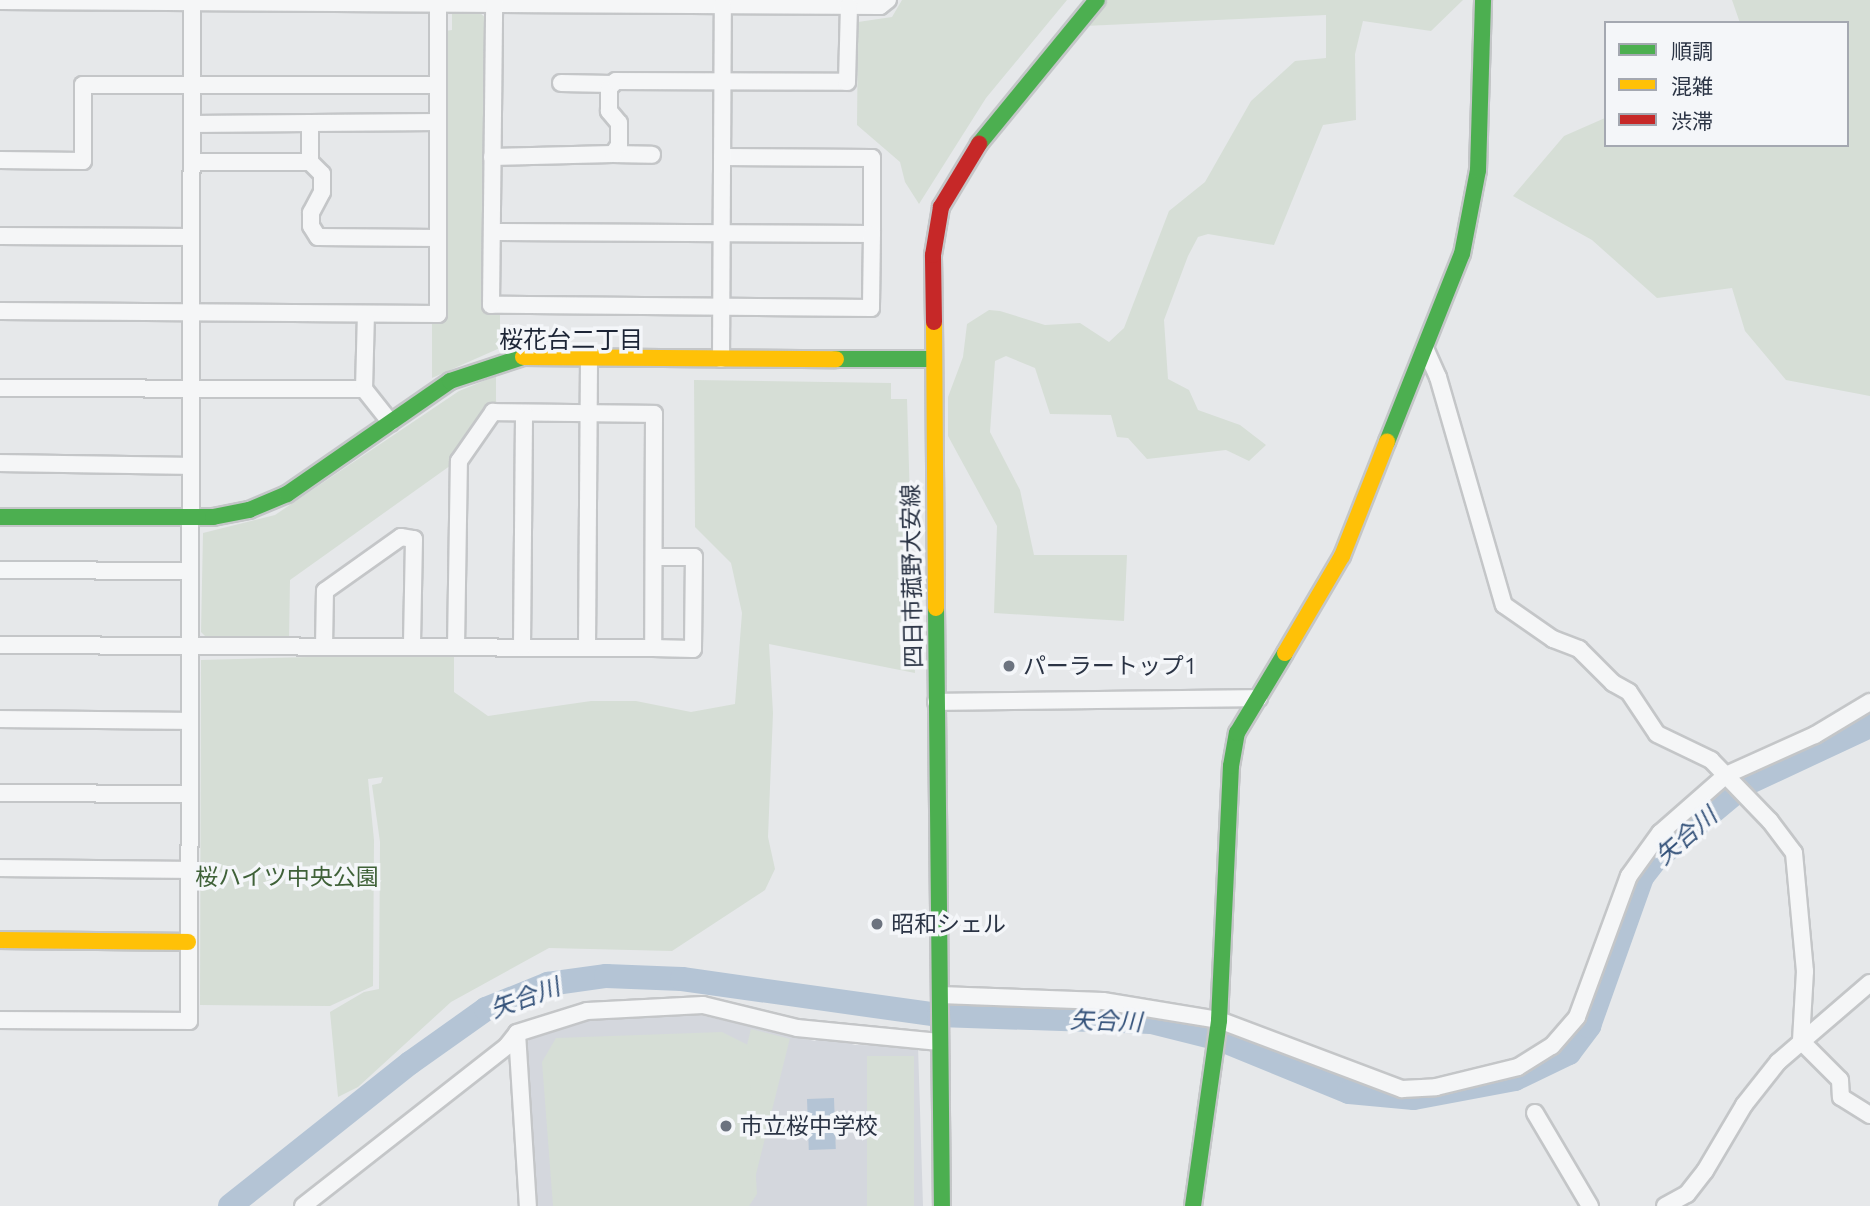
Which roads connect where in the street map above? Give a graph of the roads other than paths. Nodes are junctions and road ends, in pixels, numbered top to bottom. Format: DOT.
graph roads {
  1 [pos="887,0"];
  2 [pos="1097,0"];
  3 [pos="1483,0"];
  4 [pos="0,1"];
  5 [pos="438,1"];
  6 [pos="192,2"];
  7 [pos="494,2"];
  8 [pos="723,5"];
  9 [pos="849,6"];
  10 [pos="722,81"];
  11 [pos="561,83"];
  12 [pos="611,84"];
  13 [pos="192,85"];
  14 [pos="438,85"];
  15 [pos="438,122"];
  16 [pos="310,123"];
  17 [pos="192,124"];
  18 [pos="613,154"];
  19 [pos="652,155"];
  20 [pos="492,157"];
  21 [pos="722,157"];
  22 [pos="0,160"];
  23 [pos="192,162"];
  24 [pos="310,162"];
  25 [pos="492,232"];
  26 [pos="722,233"];
  27 [pos="872,234"];
  28 [pos="0,236"];
  29 [pos="191,237"];
  30 [pos="437,238"];
  31 [pos="721,306"];
  32 [pos="0,311"];
  33 [pos="191,312"];
  34 [pos="366,314"];
  35 [pos="1425,348"];
  36 [pos="589,358"];
  37 [pos="721,359"];
  38 [pos="933,359"];
  39 [pos="0,388"];
  40 [pos="190,389"];
  41 [pos="365,389"];
  42 [pos="524,413"];
  43 [pos="588,413"];
  44 [pos="391,423"];
  45 [pos="0,463"];
  46 [pos="188,466"];
  47 [pos="0,517"];
  48 [pos="188,517"];
  49 [pos="653,557"];
  50 [pos="0,570"];
  51 [pos="189,571"];
  52 [pos="0,645"];
  53 [pos="188,646"];
  54 [pos="324,646"];
  55 [pos="412,646"];
  56 [pos="456,647"];
  57 [pos="522,648"];
  58 [pos="587,648"];
  59 [pos="653,648"];
  60 [pos="1259,698"];
  61 [pos="936,702"];
  62 [pos="1870,702"];
  63 [pos="0,719"];
  64 [pos="188,720"];
  65 [pos="1728,777"];
  66 [pos="0,793"];
  67 [pos="188,794"];
  68 [pos="0,868"];
  69 [pos="188,870"];
  70 [pos="0,940"];
  71 [pos="188,942"];
  72 [pos="1870,984"];
  73 [pos="940,995"];
  74 [pos="0,1020"];
  75 [pos="1219,1020"];
  76 [pos="517,1033"];
  77 [pos="940,1039"];
  78 [pos="1801,1041"];
  79 [pos="1535,1113"];
  80 [pos="1870,1115"];
  81 [pos="303,1206"];
  82 [pos="528,1206"];
  83 [pos="942,1206"];
  84 [pos="1193,1206"];
  85 [pos="1590,1206"];
  86 [pos="1665,1206"];
  1 -- 9 [label="street"];
  2 -- 38 [label="street, 四日市菰野大安線"];
  3 -- 35 [label="street"];
  4 -- 6 [label="street"];
  5 -- 6 [label="street"];
  5 -- 7 [label="street"];
  5 -- 14 [label="street"];
  6 -- 13 [label="street"];
  7 -- 8 [label="street"];
  7 -- 20 [label="street"];
  8 -- 9 [label="street"];
  8 -- 10 [label="street"];
  9 -- 10 [label="street"];
  10 -- 12 [label="street"];
  10 -- 21 [label="street"];
  11 -- 12 [label="street"];
  12 -- 18 [label="street"];
  13 -- 14 [label="street"];
  13 -- 17 [label="street"];
  13 -- 22 [label="street"];
  14 -- 15 [label="street"];
  15 -- 16 [label="street"];
  15 -- 30 [label="street"];
  16 -- 17 [label="street"];
  16 -- 24 [label="street"];
  17 -- 23 [label="street"];
  18 -- 19 [label="street"];
  18 -- 20 [label="street"];
  20 -- 25 [label="street"];
  21 -- 26 [label="street"];
  21 -- 27 [label="street"];
  23 -- 24 [label="street"];
  23 -- 29 [label="street"];
  24 -- 30 [label="street"];
  25 -- 26 [label="street"];
  25 -- 31 [label="street"];
  26 -- 27 [label="street"];
  26 -- 31 [label="street"];
  27 -- 31 [label="street"];
  28 -- 29 [label="street"];
  29 -- 33 [label="street"];
  30 -- 34 [label="street"];
  31 -- 37 [label="street"];
  32 -- 33 [label="street"];
  33 -- 34 [label="street"];
  33 -- 40 [label="street"];
  34 -- 41 [label="street"];
  35 -- 60 [label="street"];
  35 -- 65 [label="street"];
  36 -- 37 [label="street"];
  36 -- 43 [label="street"];
  36 -- 44 [label="street"];
  37 -- 38 [label="street"];
  38 -- 61 [label="street, 四日市菰野大安線"];
  39 -- 40 [label="street"];
  40 -- 41 [label="street"];
  40 -- 46 [label="street"];
  41 -- 44 [label="street"];
  42 -- 43 [label="street"];
  42 -- 56 [label="street"];
  42 -- 57 [label="street"];
  43 -- 49 [label="street"];
  43 -- 58 [label="street"];
  44 -- 48 [label="street"];
  45 -- 46 [label="street"];
  46 -- 48 [label="street"];
  47 -- 48 [label="street"];
  48 -- 51 [label="street"];
  49 -- 59 [label="street"];
  49 -- 59 [label="street"];
  50 -- 51 [label="street"];
  51 -- 53 [label="street"];
  52 -- 53 [label="street"];
  53 -- 54 [label="street"];
  53 -- 64 [label="street"];
  54 -- 55 [label="street"];
  54 -- 55 [label="street"];
  55 -- 56 [label="street"];
  56 -- 57 [label="street"];
  57 -- 58 [label="street"];
  58 -- 59 [label="street"];
  60 -- 61 [label="street"];
  60 -- 75 [label="street"];
  61 -- 73 [label="street, 四日市菰野大安線"];
  62 -- 65 [label="street"];
  63 -- 64 [label="street"];
  64 -- 67 [label="street"];
  65 -- 75 [label="street"];
  65 -- 78 [label="street"];
  66 -- 67 [label="street"];
  67 -- 69 [label="street"];
  68 -- 69 [label="street"];
  69 -- 71 [label="street"];
  70 -- 71 [label="street"];
  71 -- 74 [label="street"];
  72 -- 78 [label="street"];
  73 -- 75 [label="street"];
  73 -- 77 [label="street, 四日市菰野大安線"];
  75 -- 84 [label="street"];
  76 -- 77 [label="street"];
  76 -- 81 [label="street"];
  76 -- 82 [label="street"];
  77 -- 83 [label="street, 四日市菰野大安線"];
  78 -- 80 [label="street"];
  78 -- 86 [label="street"];
  79 -- 85 [label="street"];
}
